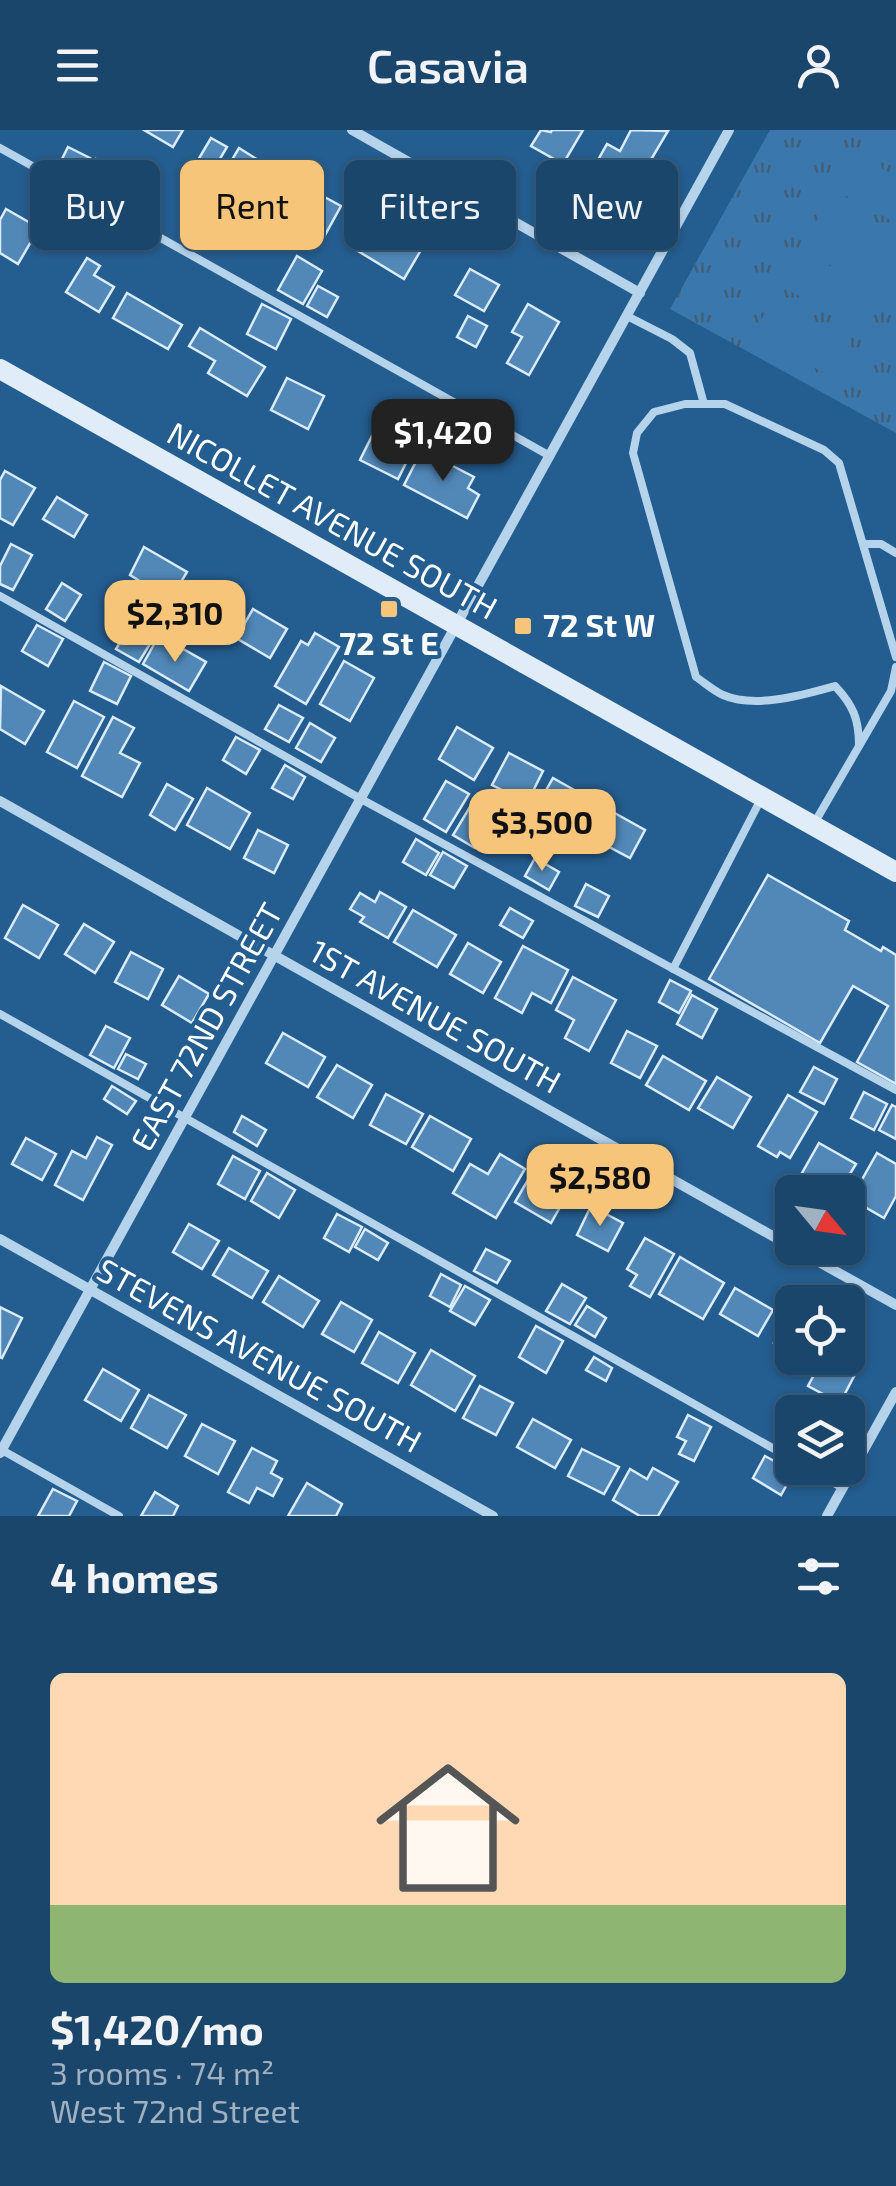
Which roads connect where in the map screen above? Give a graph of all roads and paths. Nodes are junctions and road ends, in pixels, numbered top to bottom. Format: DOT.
graph roads {
  1 [pos="352,130"];
  2 [pos="729,130"];
  3 [pos="0,148"];
  4 [pos="640,294"];
  5 [pos="628,316"];
  6 [pos="0,368"];
  7 [pos="704,404"];
  8 [pos="550,456"];
  9 [pos="863,544"];
  10 [pos="896,552"];
  11 [pos="0,596"];
  12 [pos="457,626"];
  13 [pos="896,656"];
  14 [pos="896,667"];
  15 [pos="859,745"];
  16 [pos="762,797"];
  17 [pos="361,799"];
  18 [pos="0,801"];
  19 [pos="813,826"];
  20 [pos="896,872"];
  21 [pos="275,956"];
  22 [pos="673,969"];
  23 [pos="0,1014"];
  24 [pos="896,1090"];
  25 [pos="184,1118"];
  26 [pos="775,1237"];
  27 [pos="0,1239"];
  28 [pos="825,1265"];
  29 [pos="90,1289"];
  30 [pos="896,1305"];
  31 [pos="896,1392"];
  32 [pos="1,1450"];
  33 [pos="775,1450"];
  34 [pos="838,1485"];
  35 [pos="843,1488"];
  36 [pos="120,1516"];
  37 [pos="493,1516"];
  38 [pos="828,1516"];
  1 -- 4 [label="street"];
  2 -- 4 [label="street, EAST 72ND STREET"];
  3 -- 8 [label="lane"];
  4 -- 5 [label="street, EAST 72ND STREET"];
  5 -- 7 [label="lane"];
  5 -- 8 [label="street, EAST 72ND STREET"];
  6 -- 12 [label="main road, NICOLLET AVENUE SOUTH"];
  7 -- 9 [label="lane"];
  7 -- 15 [label="lane"];
  8 -- 12 [label="street, EAST 72ND STREET"];
  9 -- 10 [label="lane"];
  9 -- 13 [label="lane"];
  11 -- 17 [label="lane"];
  12 -- 16 [label="main road, NICOLLET AVENUE SOUTH"];
  12 -- 17 [label="street, EAST 72ND STREET"];
  14 -- 15 [label="lane"];
  15 -- 19 [label="lane"];
  16 -- 19 [label="main road, NICOLLET AVENUE SOUTH"];
  16 -- 22 [label="lane"];
  17 -- 21 [label="street, EAST 72ND STREET"];
  17 -- 22 [label="lane"];
  18 -- 21 [label="street, 1ST AVENUE SOUTH"];
  19 -- 20 [label="main road, NICOLLET AVENUE SOUTH"];
  21 -- 25 [label="street, EAST 72ND STREET"];
  21 -- 26 [label="street, 1ST AVENUE SOUTH"];
  22 -- 24 [label="lane"];
  23 -- 25 [label="lane"];
  25 -- 29 [label="street, EAST 72ND STREET"];
  25 -- 33 [label="lane"];
  27 -- 29 [label="street, STEVENS AVENUE SOUTH"];
  28 -- 30 [label="street, 1ST AVENUE SOUTH"];
  29 -- 32 [label="street, EAST 72ND STREET"];
  29 -- 37 [label="street, STEVENS AVENUE SOUTH"];
  31 -- 35 [label="street"];
  32 -- 36 [label="lane"];
  34 -- 35 [label="lane"];
  35 -- 38 [label="street"];
}
